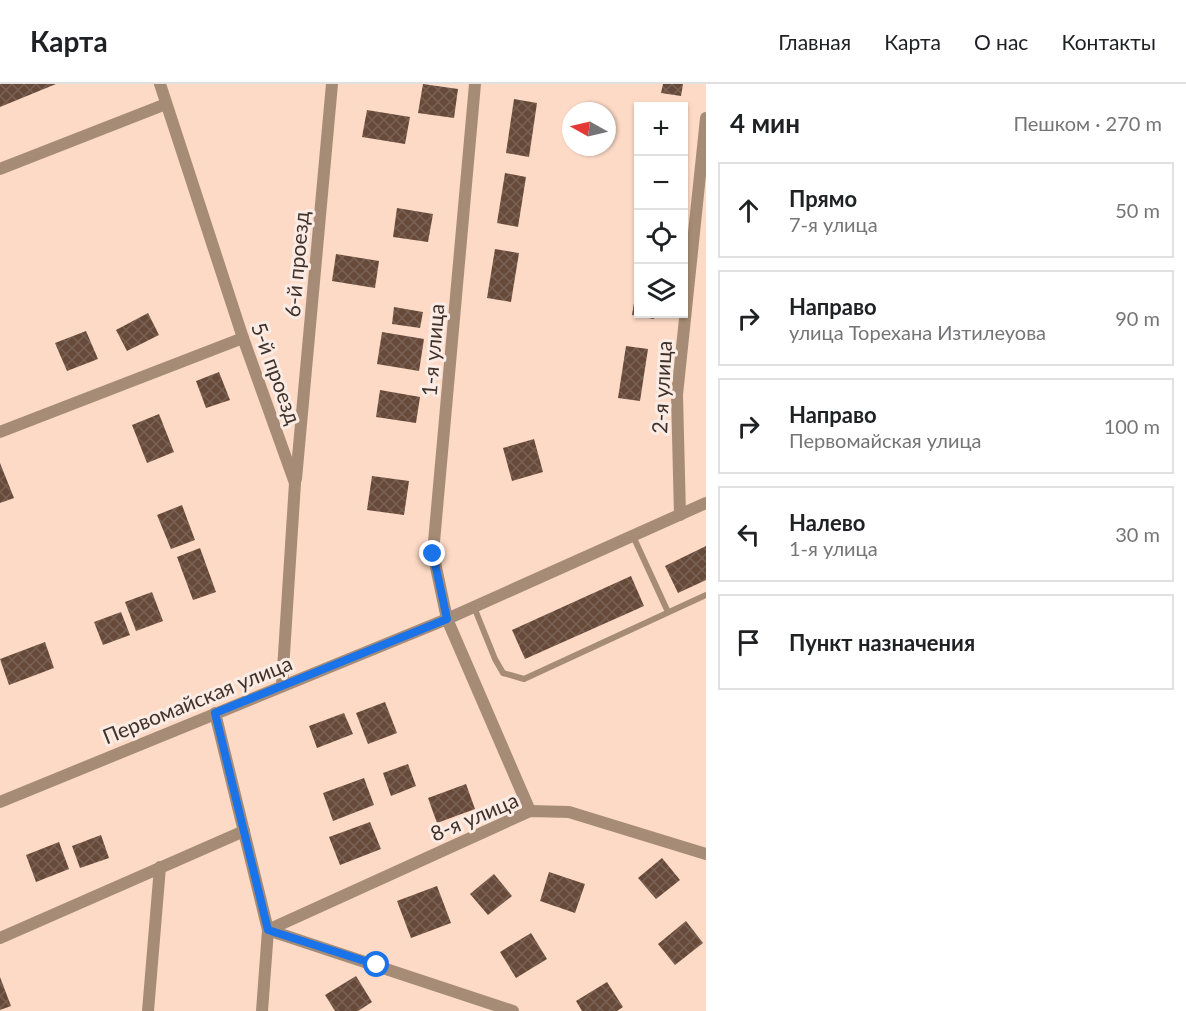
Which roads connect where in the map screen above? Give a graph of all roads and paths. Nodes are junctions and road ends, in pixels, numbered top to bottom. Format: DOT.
graph roads {
  1 [pos="160,84"];
  2 [pos="332,84"];
  3 [pos="476,84"];
  4 [pos="166,104"];
  5 [pos="706,118"];
  6 [pos="0,169"];
  7 [pos="243,338"];
  8 [pos="0,432"];
  9 [pos="296,483"];
  10 [pos="706,503"];
  11 [pos="680,515"];
  12 [pos="633,536"];
  13 [pos="706,595"];
  14 [pos="474,607"];
  15 [pos="668,612"];
  16 [pos="447,619"];
  17 [pos="282,685"];
  18 [pos="215,713"];
  19 [pos="0,802"];
  20 [pos="530,811"];
  21 [pos="244,831"];
  22 [pos="706,854"];
  23 [pos="160,867"];
  24 [pos="268,930"];
  25 [pos="0,938"];
  26 [pos="148,1011"];
  27 [pos="262,1011"];
  28 [pos="513,1011"];
  1 -- 4 [label="street, 5-й проезд"];
  2 -- 9 [label="street, 6-й проезд"];
  3 -- 16 [label="street, 1-я улица"];
  4 -- 6 [label="street"];
  4 -- 7 [label="street, 5-й проезд"];
  5 -- 11 [label="street, 2-я улица"];
  7 -- 8 [label="street"];
  7 -- 9 [label="street, 5-й проезд"];
  9 -- 17 [label="street, 5-й проезд"];
  10 -- 11 [label="street, Первомайская улица"];
  11 -- 12 [label="street, Первомайская улица"];
  12 -- 14 [label="street, Первомайская улица"];
  12 -- 15 [label="lane"];
  13 -- 15 [label="lane"];
  14 -- 15 [label="lane"];
  14 -- 16 [label="street, Первомайская улица"];
  16 -- 17 [label="street, Первомайская улица"];
  16 -- 20 [label="street, 1-я улица"];
  17 -- 18 [label="street, Первомайская улица"];
  18 -- 19 [label="street, Первомайская улица"];
  18 -- 21 [label="street"];
  20 -- 22 [label="street, 8-я улица"];
  20 -- 24 [label="street, 8-я улица"];
  21 -- 23 [label="street"];
  21 -- 24 [label="street"];
  23 -- 25 [label="street"];
  23 -- 26 [label="street"];
  24 -- 27 [label="street"];
  24 -- 28 [label="street"];
}
